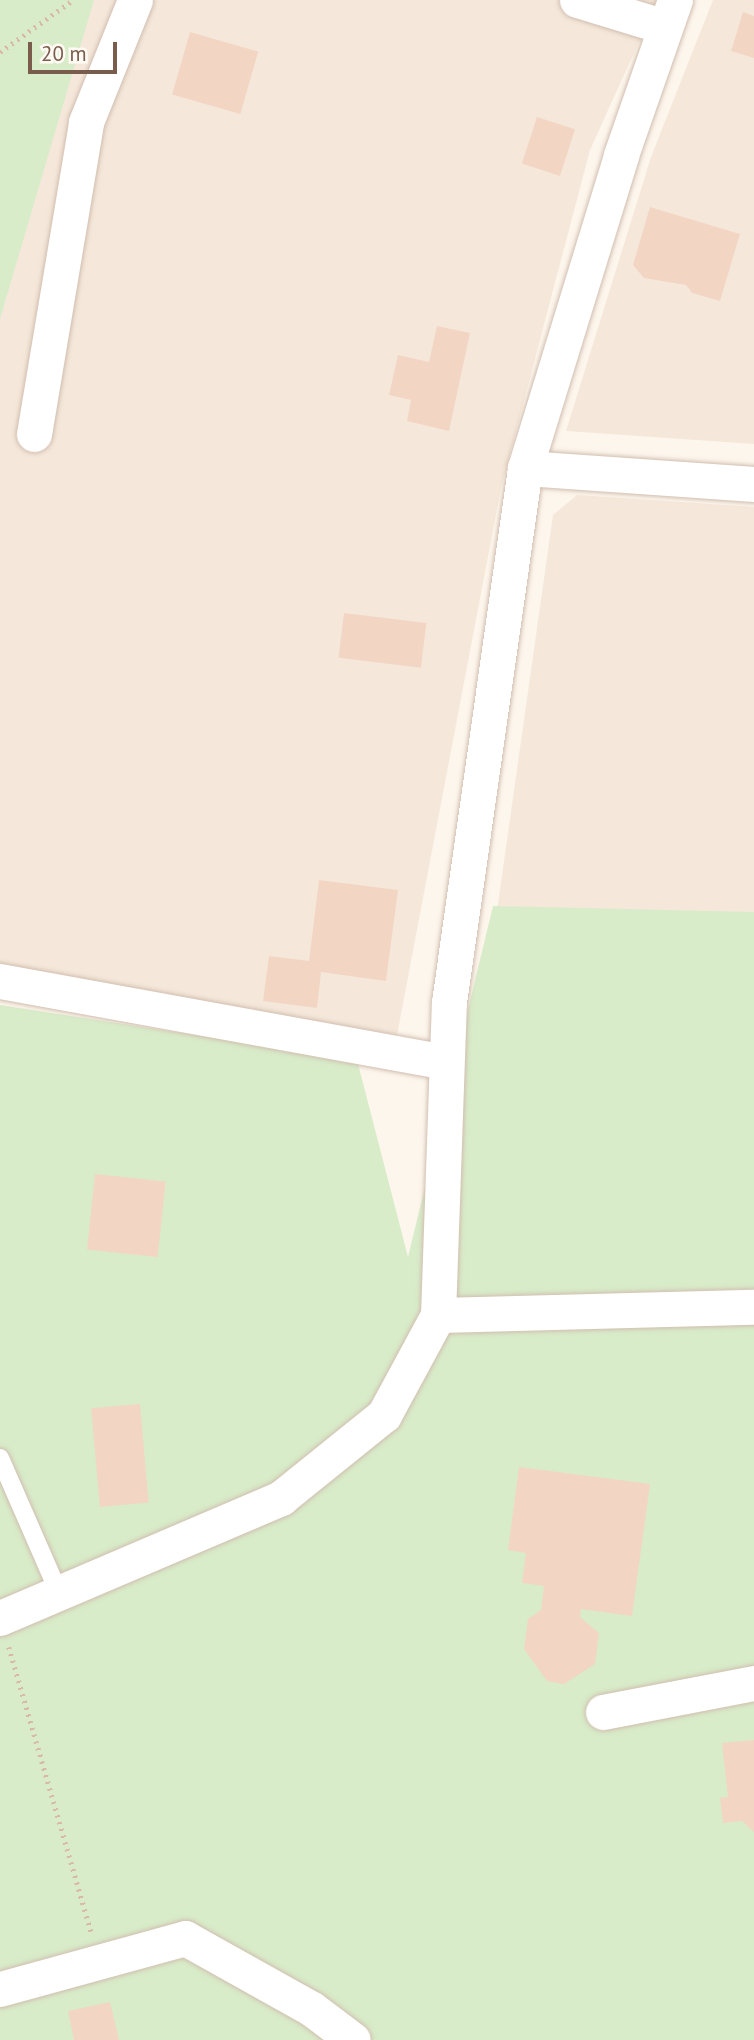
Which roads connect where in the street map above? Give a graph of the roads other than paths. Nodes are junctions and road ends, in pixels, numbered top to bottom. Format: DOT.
graph roads {
  1 [pos="135,0"];
  2 [pos="577,0"];
  3 [pos="669,13"];
  4 [pos="34,434"];
  5 [pos="525,468"];
  6 [pos="754,484"];
  7 [pos="0,981"];
  8 [pos="446,1062"];
  9 [pos="754,1307"];
  10 [pos="438,1315"];
  11 [pos="0,1458"];
  12 [pos="58,1591"];
  13 [pos="0,1618"];
  14 [pos="754,1683"];
  15 [pos="603,1712"];
  16 [pos="0,1989"];
  17 [pos="353,2040"];
  1 -- 4 [label="street"];
  2 -- 3 [label="street"];
  3 -- 5 [label="street"];
  5 -- 6 [label="street"];
  5 -- 8 [label="street"];
  7 -- 8 [label="street"];
  8 -- 10 [label="street"];
  9 -- 10 [label="street"];
  10 -- 12 [label="street"];
  11 -- 12 [label="lane"];
  12 -- 13 [label="street"];
  14 -- 15 [label="street"];
  16 -- 17 [label="street"];
}
